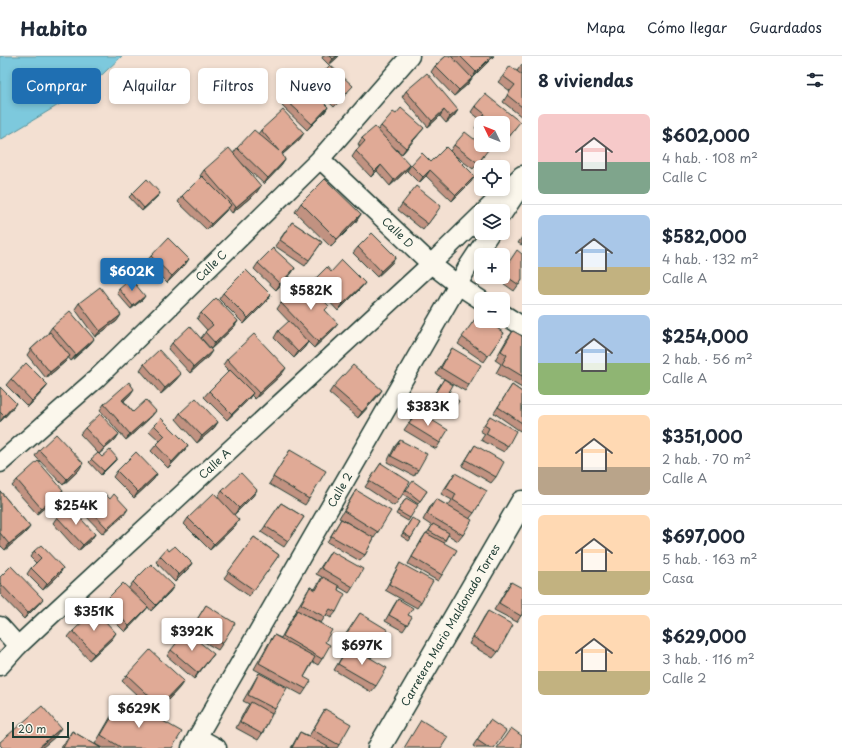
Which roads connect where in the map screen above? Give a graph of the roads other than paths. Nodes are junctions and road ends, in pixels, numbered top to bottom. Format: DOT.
graph roads {
  1 [pos="410,56"];
  2 [pos="320,159"];
  3 [pos="522,175"];
  4 [pos="522,185"];
  5 [pos="492,204"];
  6 [pos="510,204"];
  7 [pos="474,222"];
  8 [pos="485,240"];
  9 [pos="431,264"];
  10 [pos="458,285"];
  11 [pos="474,295"];
  12 [pos="510,318"];
  13 [pos="522,326"];
  14 [pos="0,463"];
  15 [pos="522,502"];
  16 [pos="0,626"];
  17 [pos="18,646"];
  18 [pos="0,666"];
  19 [pos="194,743"];
  20 [pos="217,748"];
  21 [pos="379,748"];
  1 -- 2 [label="street, Calle C"];
  2 -- 9 [label="street, Calle D"];
  2 -- 14 [label="street, Calle C"];
  3 -- 5 [label="street"];
  4 -- 6 [label="street"];
  7 -- 9 [label="street, Calle A"];
  8 -- 10 [label="street, Calle 2"];
  9 -- 10 [label="street, Calle D"];
  9 -- 17 [label="street, Calle A"];
  10 -- 11 [label="street, Calle D"];
  10 -- 19 [label="street, Calle 2"];
  12 -- 13 [label="street"];
  15 -- 21 [label="street, Carretera Mario Maldonado Torres"];
  16 -- 17 [label="street"];
  17 -- 18 [label="street, Calle A"];
  19 -- 20 [label="street"];
}
